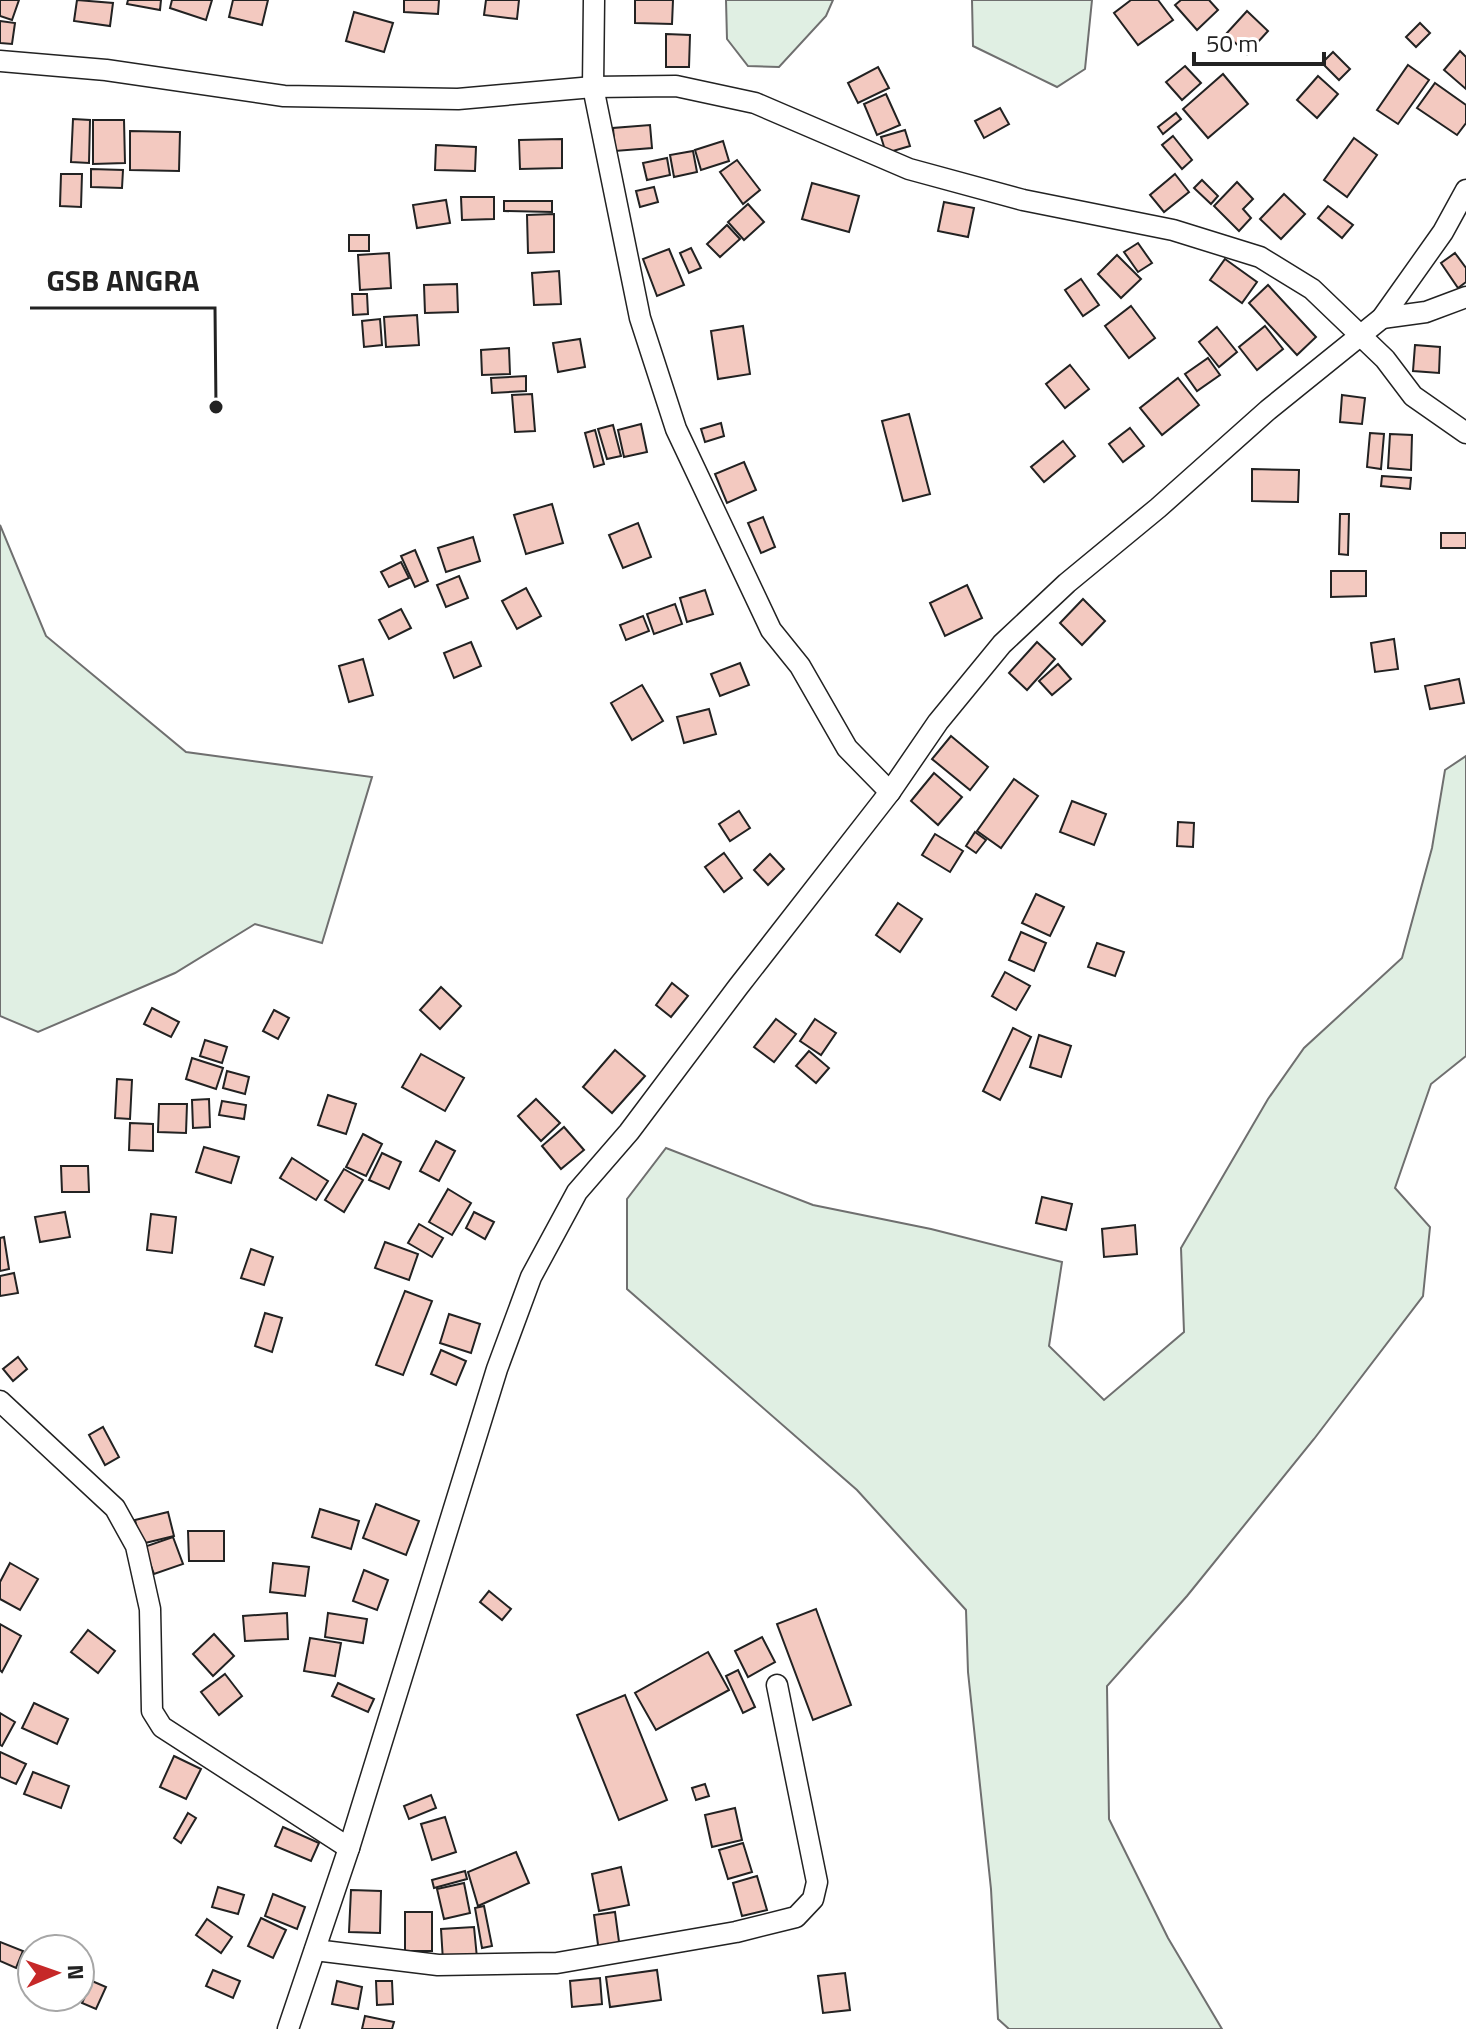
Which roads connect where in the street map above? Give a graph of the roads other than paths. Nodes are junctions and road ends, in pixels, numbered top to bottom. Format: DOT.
graph roads {
  1 [pos="594,0"];
  2 [pos="0,61"];
  3 [pos="593,87"];
  4 [pos="1466,190"];
  5 [pos="1466,297"];
  6 [pos="1382,318"];
  7 [pos="1361,336"];
  8 [pos="1466,433"];
  9 [pos="890,792"];
  10 [pos="0,1401"];
  11 [pos="777,1685"];
  12 [pos="349,1848"];
  13 [pos="315,1950"];
  14 [pos="288,2029"];
  1 -- 3 [label="street"];
  2 -- 3 [label="street"];
  3 -- 7 [label="street"];
  3 -- 9 [label="street"];
  4 -- 6 [label="street"];
  5 -- 6 [label="street"];
  6 -- 7 [label="street"];
  7 -- 8 [label="street"];
  7 -- 9 [label="street"];
  9 -- 12 [label="street"];
  10 -- 12 [label="street"];
  11 -- 13 [label="street"];
  12 -- 13 [label="street"];
  13 -- 14 [label="street"];
}
